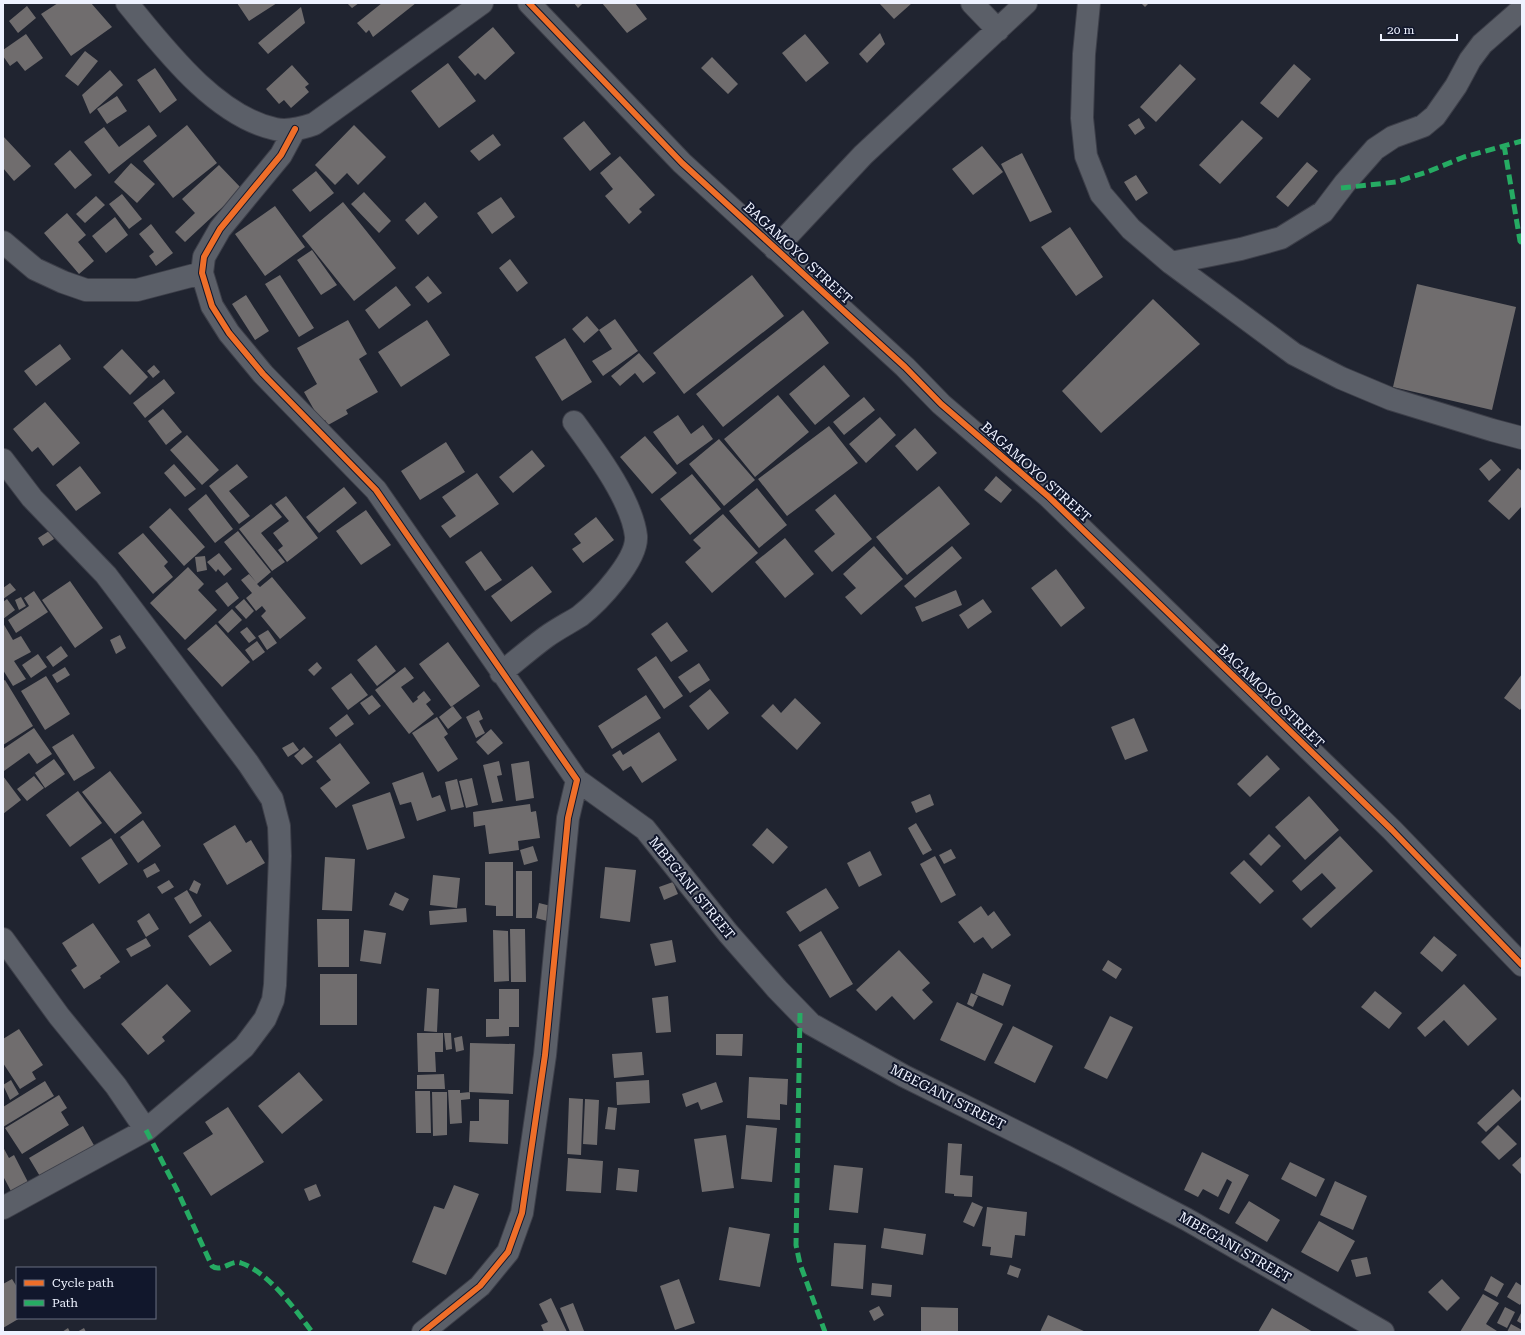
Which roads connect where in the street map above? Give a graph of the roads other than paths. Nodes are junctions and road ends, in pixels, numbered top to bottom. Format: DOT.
graph roads {
  1 [pos="127,3"];
  2 [pos="482,3"];
  3 [pos="529,3"];
  4 [pos="972,3"];
  5 [pos="1026,3"];
  6 [pos="1089,3"];
  7 [pos="1522,9"];
  8 [pos="998,30"];
  9 [pos="295,130"];
  10 [pos="3,242"];
  11 [pos="775,249"];
  12 [pos="1170,263"];
  13 [pos="202,273"];
  14 [pos="574,422"];
  15 [pos="1522,438"];
  16 [pos="3,460"];
  17 [pos="501,673"];
  18 [pos="577,780"];
  19 [pos="3,939"];
  20 [pos="1522,965"];
  21 [pos="146,1130"];
  22 [pos="3,1208"];
  23 [pos="423,1332"];
  24 [pos="1383,1332"];
  1 -- 9 [label="street"];
  2 -- 9 [label="street"];
  3 -- 11 [label="street, BAGAMOYO STREET"];
  4 -- 8 [label="street"];
  5 -- 8 [label="street"];
  6 -- 12 [label="street"];
  7 -- 12 [label="street"];
  8 -- 11 [label="street"];
  9 -- 13 [label="street"];
  10 -- 13 [label="street"];
  11 -- 20 [label="street, BAGAMOYO STREET"];
  12 -- 15 [label="street"];
  13 -- 17 [label="street, MBEGANI STREET"];
  14 -- 17 [label="street"];
  16 -- 21 [label="street"];
  17 -- 18 [label="street, MBEGANI STREET"];
  18 -- 23 [label="street"];
  18 -- 24 [label="street, MBEGANI STREET"];
  19 -- 21 [label="street"];
  21 -- 22 [label="street"];
}
